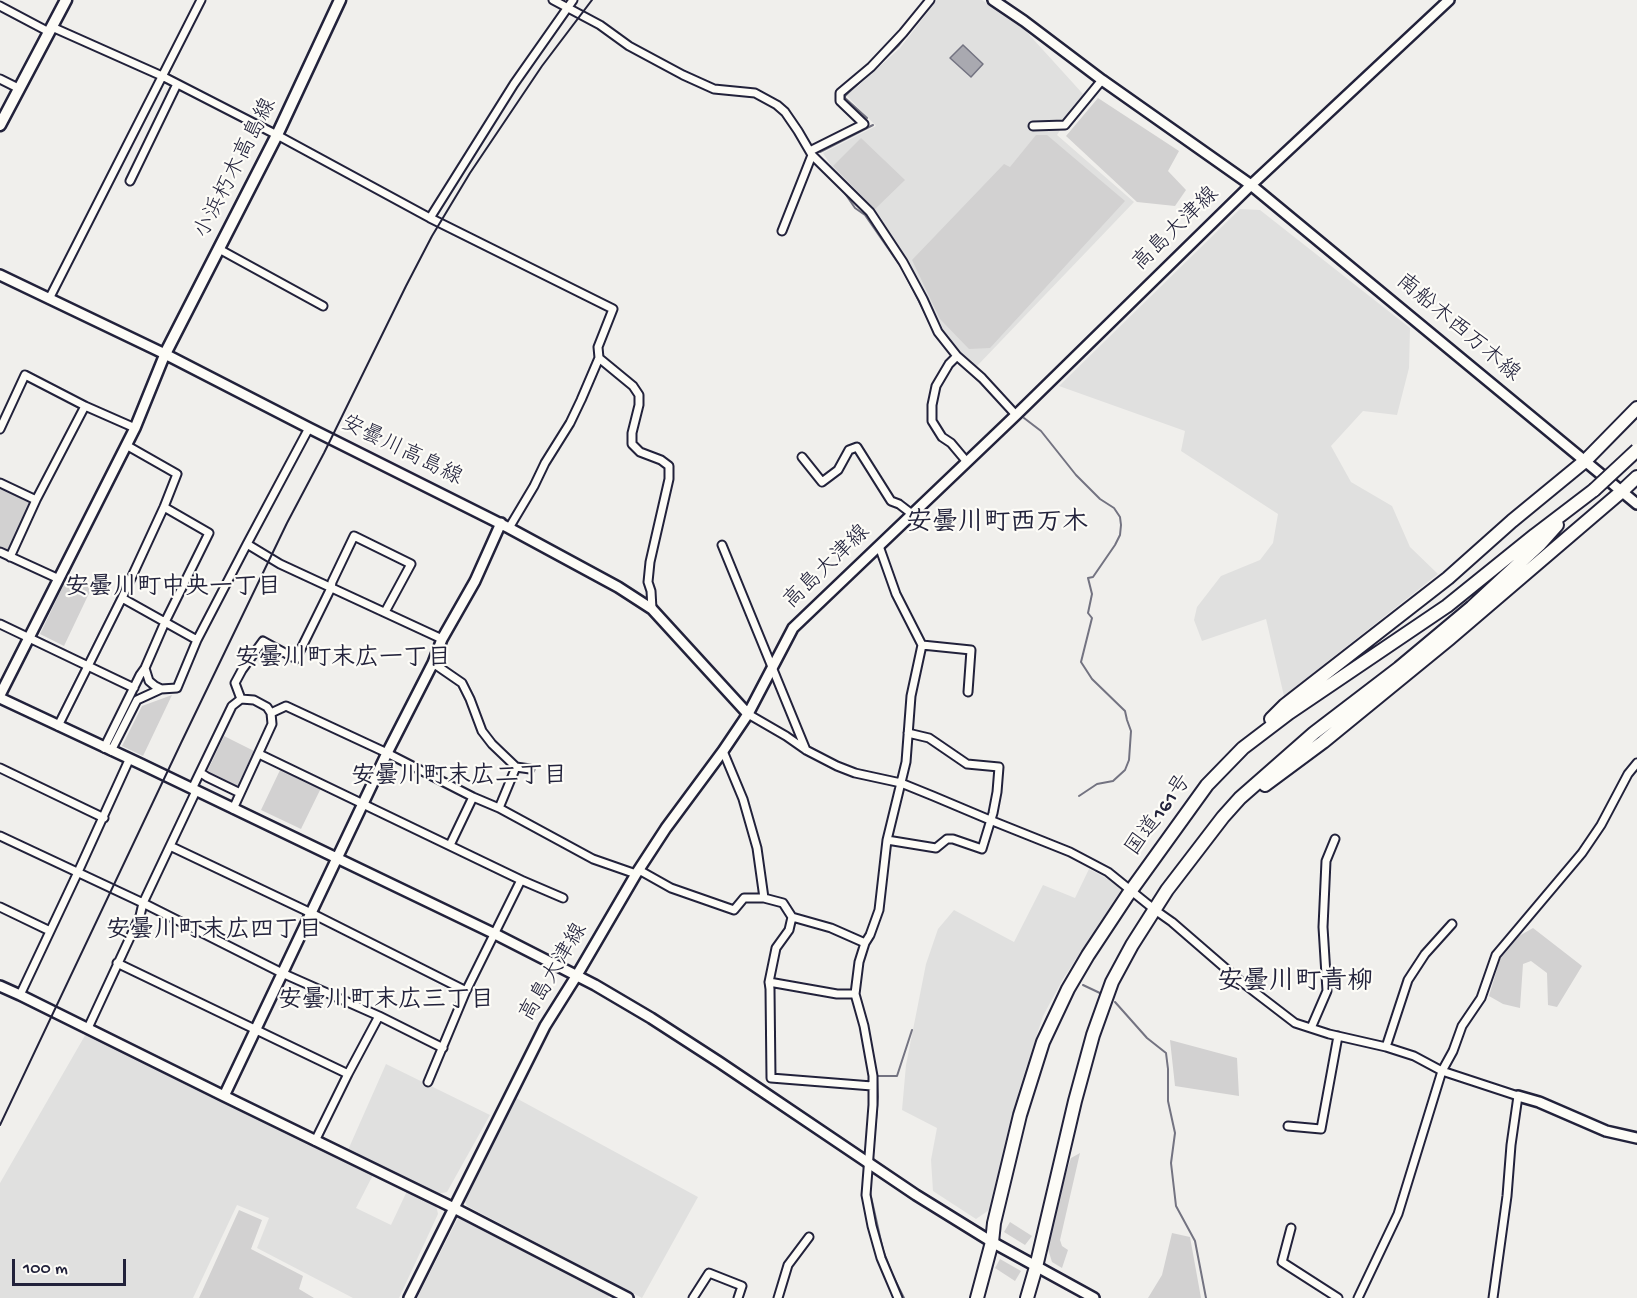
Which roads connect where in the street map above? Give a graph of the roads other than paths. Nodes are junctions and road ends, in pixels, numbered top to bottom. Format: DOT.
graph roads {
  1 [pos="66,0"];
  2 [pos="201,0"];
  3 [pos="340,0"];
  4 [pos="553,0"];
  5 [pos="573,0"];
  6 [pos="930,0"];
  7 [pos="993,0"];
  8 [pos="1449,0"];
  9 [pos="0,6"];
  10 [pos="568,8"];
  11 [pos="50,29"];
  12 [pos="162,76"];
  13 [pos="0,79"];
  14 [pos="1102,80"];
  15 [pos="177,84"];
  16 [pos="20,89"];
  17 [pos="0,125"];
  18 [pos="1033,126"];
  19 [pos="277,135"];
  20 [pos="811,153"];
  21 [pos="130,181"];
  22 [pos="1251,185"];
  23 [pos="430,218"];
  24 [pos="783,231"];
  25 [pos="219,249"];
  26 [pos="0,275"];
  27 [pos="49,299"];
  28 [pos="323,306"];
  29 [pos="165,354"];
  30 [pos="957,356"];
  31 [pos="599,358"];
  32 [pos="85,406"];
  33 [pos="1637,408"];
  34 [pos="1016,415"];
  35 [pos="135,428"];
  36 [pos="309,428"];
  37 [pos="0,429"];
  38 [pos="126,445"];
  39 [pos="1637,450"];
  40 [pos="802,457"];
  41 [pos="1585,461"];
  42 [pos="967,462"];
  43 [pos="1637,477"];
  44 [pos="0,483"];
  45 [pos="1621,492"];
  46 [pos="36,501"];
  47 [pos="1576,504"];
  48 [pos="1637,504"];
  49 [pos="164,507"];
  50 [pos="912,514"];
  51 [pos="505,526"];
  52 [pos="247,544"];
  53 [pos="722,545"];
  54 [pos="879,546"];
  55 [pos="0,552"];
  56 [pos="10,557"];
  57 [pos="59,579"];
  58 [pos="331,588"];
  59 [pos="122,598"];
  60 [pos="652,609"];
  61 [pos="385,612"];
  62 [pos="165,622"];
  63 [pos="0,624"];
  64 [pos="30,638"];
  65 [pos="442,639"];
  66 [pos="197,640"];
  67 [pos="922,645"];
  68 [pos="433,663"];
  69 [pos="87,666"];
  70 [pos="145,668"];
  71 [pos="772,669"];
  72 [pos="134,688"];
  73 [pos="161,689"];
  74 [pos="968,692"];
  75 [pos="0,697"];
  76 [pos="241,699"];
  77 [pos="271,712"];
  78 [pos="748,714"];
  79 [pos="58,726"];
  80 [pos="909,733"];
  81 [pos="1243,748"];
  82 [pos="108,750"];
  83 [pos="806,750"];
  84 [pos="723,751"];
  85 [pos="387,753"];
  86 [pos="259,754"];
  87 [pos="129,760"];
  88 [pos="1637,763"];
  89 [pos="516,767"];
  90 [pos="0,768"];
  91 [pos="530,769"];
  92 [pos="201,772"];
  93 [pos="901,783"];
  94 [pos="194,790"];
  95 [pos="240,793"];
  96 [pos="473,797"];
  97 [pos="1240,798"];
  98 [pos="363,804"];
  99 [pos="499,808"];
  100 [pos="233,809"];
  101 [pos="104,818"];
  102 [pos="990,820"];
  103 [pos="0,836"];
  104 [pos="1335,839"];
  105 [pos="887,840"];
  106 [pos="450,845"];
  107 [pos="170,846"];
  108 [pos="338,859"];
  109 [pos="78,872"];
  110 [pos="637,872"];
  111 [pos="521,880"];
  112 [pos="1131,890"];
  113 [pos="563,898"];
  114 [pos="764,898"];
  115 [pos="143,903"];
  116 [pos="0,907"];
  117 [pos="1155,910"];
  118 [pos="311,913"];
  119 [pos="792,917"];
  120 [pos="1452,924"];
  121 [pos="50,931"];
  122 [pos="495,934"];
  123 [pos="865,943"];
  124 [pos="117,963"];
  125 [pos="282,973"];
  126 [pos="577,975"];
  127 [pos="769,982"];
  128 [pos="0,987"];
  129 [pos="466,991"];
  130 [pos="855,994"];
  131 [pos="20,995"];
  132 [pos="379,1016"];
  133 [pos="88,1028"];
  134 [pos="1311,1028"];
  135 [pos="256,1029"];
  136 [pos="1338,1036"];
  137 [pos="1386,1047"];
  138 [pos="443,1048"];
  139 [pos="1442,1071"];
  140 [pos="348,1074"];
  141 [pos="428,1082"];
  142 [pos="872,1086"];
  143 [pos="224,1096"];
  144 [pos="1518,1096"];
  145 [pos="1288,1126"];
  146 [pos="1637,1138"];
  147 [pos="315,1141"];
  148 [pos="868,1163"];
  149 [pos="454,1208"];
  150 [pos="1291,1228"];
  151 [pos="809,1237"];
  152 [pos="992,1242"];
  153 [pos="1036,1267"];
  154 [pos="1493,1296"];
  155 [pos="409,1298"];
  156 [pos="628,1298"];
  157 [pos="693,1298"];
  158 [pos="738,1298"];
  159 [pos="778,1298"];
  160 [pos="898,1298"];
  161 [pos="977,1298"];
  162 [pos="1027,1298"];
  163 [pos="1094,1298"];
  164 [pos="1338,1298"];
  165 [pos="1358,1298"];
  166 [pos="1501,1298"];
  1 -- 11 [label="main road"];
  2 -- 12 [label="street"];
  3 -- 19 [label="main road, 小浜朽木高島線"];
  4 -- 10 [label="street"];
  5 -- 10 [label="street"];
  6 -- 20 [label="street"];
  7 -- 14 [label="street, 南船木西万木線"];
  8 -- 22 [label="street, 高島大津線"];
  9 -- 11 [label="street"];
  10 -- 20 [label="street"];
  10 -- 23 [label="street"];
  11 -- 12 [label="street"];
  11 -- 16 [label="main road"];
  12 -- 15 [label="street"];
  12 -- 27 [label="street"];
  13 -- 16 [label="street"];
  14 -- 18 [label="street"];
  14 -- 22 [label="street, 南船木西万木線"];
  15 -- 19 [label="street"];
  15 -- 21 [label="street"];
  16 -- 17 [label="main road"];
  19 -- 23 [label="street"];
  19 -- 25 [label="main road, 小浜朽木高島線"];
  20 -- 24 [label="street"];
  20 -- 30 [label="street"];
  22 -- 34 [label="street, 高島大津線"];
  22 -- 41 [label="street, 南船木西万木線"];
  23 -- 31 [label="street"];
  25 -- 28 [label="street"];
  25 -- 29 [label="main road, 小浜朽木高島線"];
  26 -- 27 [label="street, 安曇川高島線"];
  27 -- 29 [label="street, 安曇川高島線"];
  29 -- 35 [label="street"];
  29 -- 36 [label="street, 安曇川高島線"];
  30 -- 34 [label="street"];
  30 -- 42 [label="street"];
  31 -- 51 [label="street"];
  31 -- 60 [label="street"];
  32 -- 35 [label="street"];
  32 -- 37 [label="street"];
  32 -- 46 [label="street"];
  33 -- 41 [label="highway"];
  34 -- 42 [label="street, 高島大津線"];
  35 -- 38 [label="street"];
  36 -- 51 [label="street, 安曇川高島線"];
  36 -- 52 [label="street"];
  38 -- 49 [label="street"];
  38 -- 57 [label="street"];
  39 -- 47 [label="highway, 国道161号, bridge"];
  40 -- 50 [label="street"];
  41 -- 45 [label="street, 南船木西万木線"];
  41 -- 81 [label="highway"];
  42 -- 50 [label="street, 高島大津線"];
  43 -- 45 [label="highway"];
  44 -- 46 [label="street"];
  45 -- 48 [label="street, 南船木西万木線"];
  45 -- 97 [label="highway"];
  46 -- 56 [label="street"];
  47 -- 81 [label="highway, 国道161号"];
  47 -- 97 [label="highway, 国道161号"];
  49 -- 59 [label="street"];
  49 -- 62 [label="street"];
  50 -- 54 [label="street, 高島大津線"];
  51 -- 60 [label="street, 安曇川高島線"];
  51 -- 65 [label="street"];
  52 -- 58 [label="street"];
  52 -- 66 [label="street"];
  53 -- 71 [label="street"];
  54 -- 67 [label="street"];
  54 -- 71 [label="street, 高島大津線"];
  55 -- 56 [label="street"];
  56 -- 57 [label="street"];
  57 -- 64 [label="street"];
  58 -- 61 [label="street"];
  58 -- 61 [label="street"];
  58 -- 76 [label="street"];
  59 -- 62 [label="street"];
  59 -- 69 [label="street"];
  60 -- 78 [label="street, 安曇川高島線"];
  61 -- 65 [label="street"];
  62 -- 66 [label="street"];
  62 -- 70 [label="street"];
  63 -- 64 [label="street"];
  64 -- 69 [label="street"];
  64 -- 75 [label="street"];
  65 -- 68 [label="street"];
  66 -- 73 [label="street"];
  67 -- 74 [label="street"];
  67 -- 80 [label="street"];
  68 -- 85 [label="street"];
  68 -- 89 [label="street"];
  69 -- 72 [label="street"];
  69 -- 79 [label="street"];
  70 -- 72 [label="street"];
  70 -- 73 [label="street"];
  71 -- 78 [label="street, 高島大津線"];
  71 -- 83 [label="street"];
  72 -- 82 [label="street"];
  73 -- 82 [label="street"];
  75 -- 79 [label="street"];
  76 -- 77 [label="street"];
  76 -- 92 [label="street"];
  77 -- 85 [label="street"];
  77 -- 86 [label="street"];
  78 -- 83 [label="street"];
  78 -- 84 [label="street, 高島大津線"];
  79 -- 82 [label="street"];
  80 -- 93 [label="street"];
  80 -- 102 [label="street"];
  81 -- 112 [label="highway, 国道161号"];
  82 -- 87 [label="street"];
  83 -- 93 [label="street"];
  84 -- 110 [label="street, 高島大津線"];
  84 -- 114 [label="street"];
  85 -- 96 [label="street"];
  85 -- 98 [label="street"];
  86 -- 95 [label="street"];
  86 -- 98 [label="street"];
  87 -- 94 [label="street"];
  87 -- 101 [label="street"];
  88 -- 139 [label="street"];
  89 -- 91 [label="street"];
  89 -- 99 [label="street"];
  90 -- 101 [label="street"];
  92 -- 94 [label="street"];
  92 -- 95 [label="street"];
  93 -- 102 [label="street"];
  93 -- 105 [label="street"];
  94 -- 100 [label="street"];
  94 -- 107 [label="street"];
  95 -- 100 [label="street"];
  96 -- 99 [label="street"];
  96 -- 106 [label="street"];
  97 -- 117 [label="highway, 国道161号"];
  98 -- 106 [label="street"];
  98 -- 108 [label="street"];
  99 -- 110 [label="street"];
  100 -- 108 [label="street"];
  101 -- 109 [label="street"];
  102 -- 105 [label="street"];
  102 -- 112 [label="street"];
  103 -- 109 [label="street"];
  104 -- 134 [label="street"];
  105 -- 123 [label="street"];
  106 -- 111 [label="street"];
  107 -- 115 [label="street"];
  107 -- 118 [label="street"];
  108 -- 118 [label="street"];
  108 -- 122 [label="street"];
  109 -- 115 [label="street"];
  109 -- 121 [label="street"];
  110 -- 114 [label="street"];
  110 -- 126 [label="street, 高島大津線"];
  111 -- 113 [label="street"];
  111 -- 122 [label="street"];
  112 -- 117 [label="street"];
  112 -- 152 [label="highway, 国道161号"];
  114 -- 119 [label="street"];
  115 -- 124 [label="street"];
  115 -- 125 [label="street"];
  116 -- 121 [label="street"];
  117 -- 134 [label="street"];
  117 -- 153 [label="highway, 国道161号"];
  118 -- 125 [label="street"];
  118 -- 129 [label="street"];
  119 -- 123 [label="street"];
  119 -- 127 [label="street"];
  120 -- 137 [label="street"];
  121 -- 131 [label="street"];
  122 -- 126 [label="street"];
  122 -- 129 [label="street"];
  123 -- 130 [label="street"];
  124 -- 133 [label="street"];
  124 -- 135 [label="street"];
  125 -- 132 [label="street"];
  125 -- 135 [label="street"];
  126 -- 148 [label="street"];
  126 -- 149 [label="street, 高島大津線"];
  127 -- 130 [label="street"];
  127 -- 142 [label="street"];
  128 -- 131 [label="street"];
  129 -- 138 [label="street"];
  130 -- 142 [label="street"];
  131 -- 133 [label="street"];
  132 -- 138 [label="street"];
  132 -- 140 [label="street"];
  133 -- 143 [label="street"];
  134 -- 136 [label="street"];
  135 -- 140 [label="street"];
  135 -- 143 [label="street"];
  136 -- 137 [label="street"];
  136 -- 145 [label="street"];
  137 -- 139 [label="street"];
  138 -- 141 [label="street"];
  139 -- 144 [label="street"];
  139 -- 165 [label="street"];
  140 -- 147 [label="street"];
  142 -- 148 [label="street"];
  143 -- 147 [label="street"];
  144 -- 146 [label="street"];
  144 -- 154 [label="street"];
  147 -- 149 [label="street"];
  148 -- 152 [label="street"];
  148 -- 160 [label="street"];
  149 -- 155 [label="street, 高島大津線"];
  149 -- 156 [label="street"];
  150 -- 164 [label="street"];
  151 -- 159 [label="street"];
  152 -- 153 [label="street"];
  152 -- 161 [label="highway, 国道161号"];
  153 -- 162 [label="highway, 国道161号"];
  153 -- 163 [label="street"];
  154 -- 166 [label="street"];
  157 -- 158 [label="street"];
}
